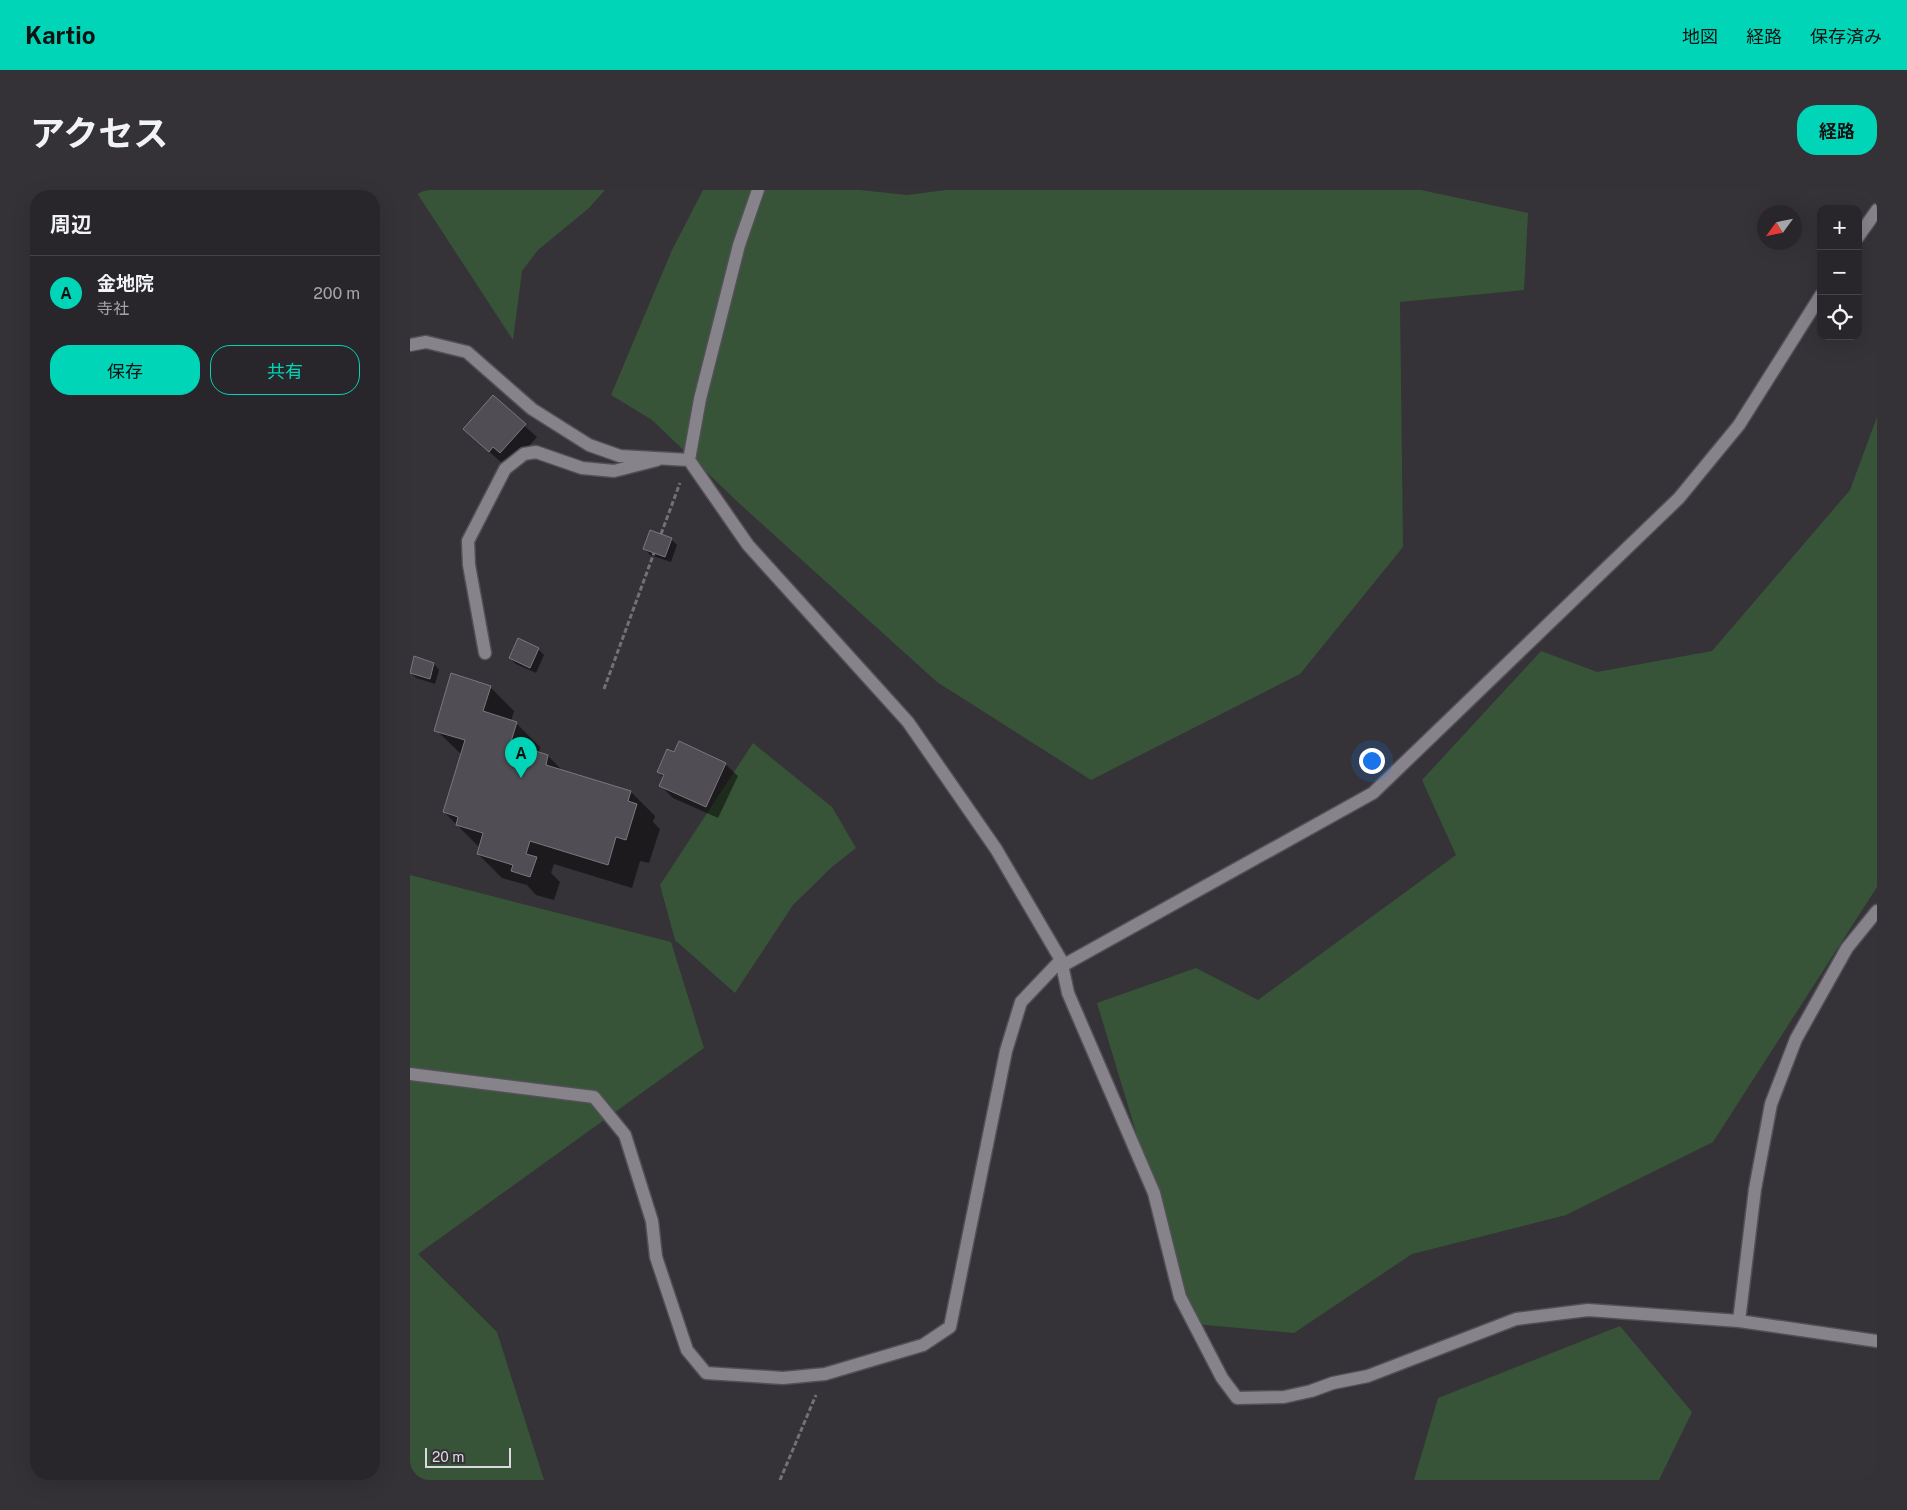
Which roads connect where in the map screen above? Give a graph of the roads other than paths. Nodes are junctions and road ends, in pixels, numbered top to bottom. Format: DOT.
graph roads {
  1 [pos="758,190"];
  2 [pos="1877,210"];
  3 [pos="1862,231"];
  4 [pos="1817,301"];
  5 [pos="410,345"];
  6 [pos="657,460"];
  7 [pos="689,460"];
  8 [pos="485,653"];
  9 [pos="1877,912"];
  10 [pos="1062,963"];
  11 [pos="410,1074"];
  12 [pos="1740,1321"];
  13 [pos="1877,1340"];
  1 -- 7 [label="street"];
  2 -- 3 [label="street"];
  4 -- 10 [label="street"];
  5 -- 6 [label="street"];
  6 -- 7 [label="street"];
  6 -- 8 [label="street"];
  7 -- 10 [label="street"];
  9 -- 12 [label="street"];
  10 -- 11 [label="street"];
  10 -- 12 [label="street"];
  12 -- 13 [label="street"];
}
